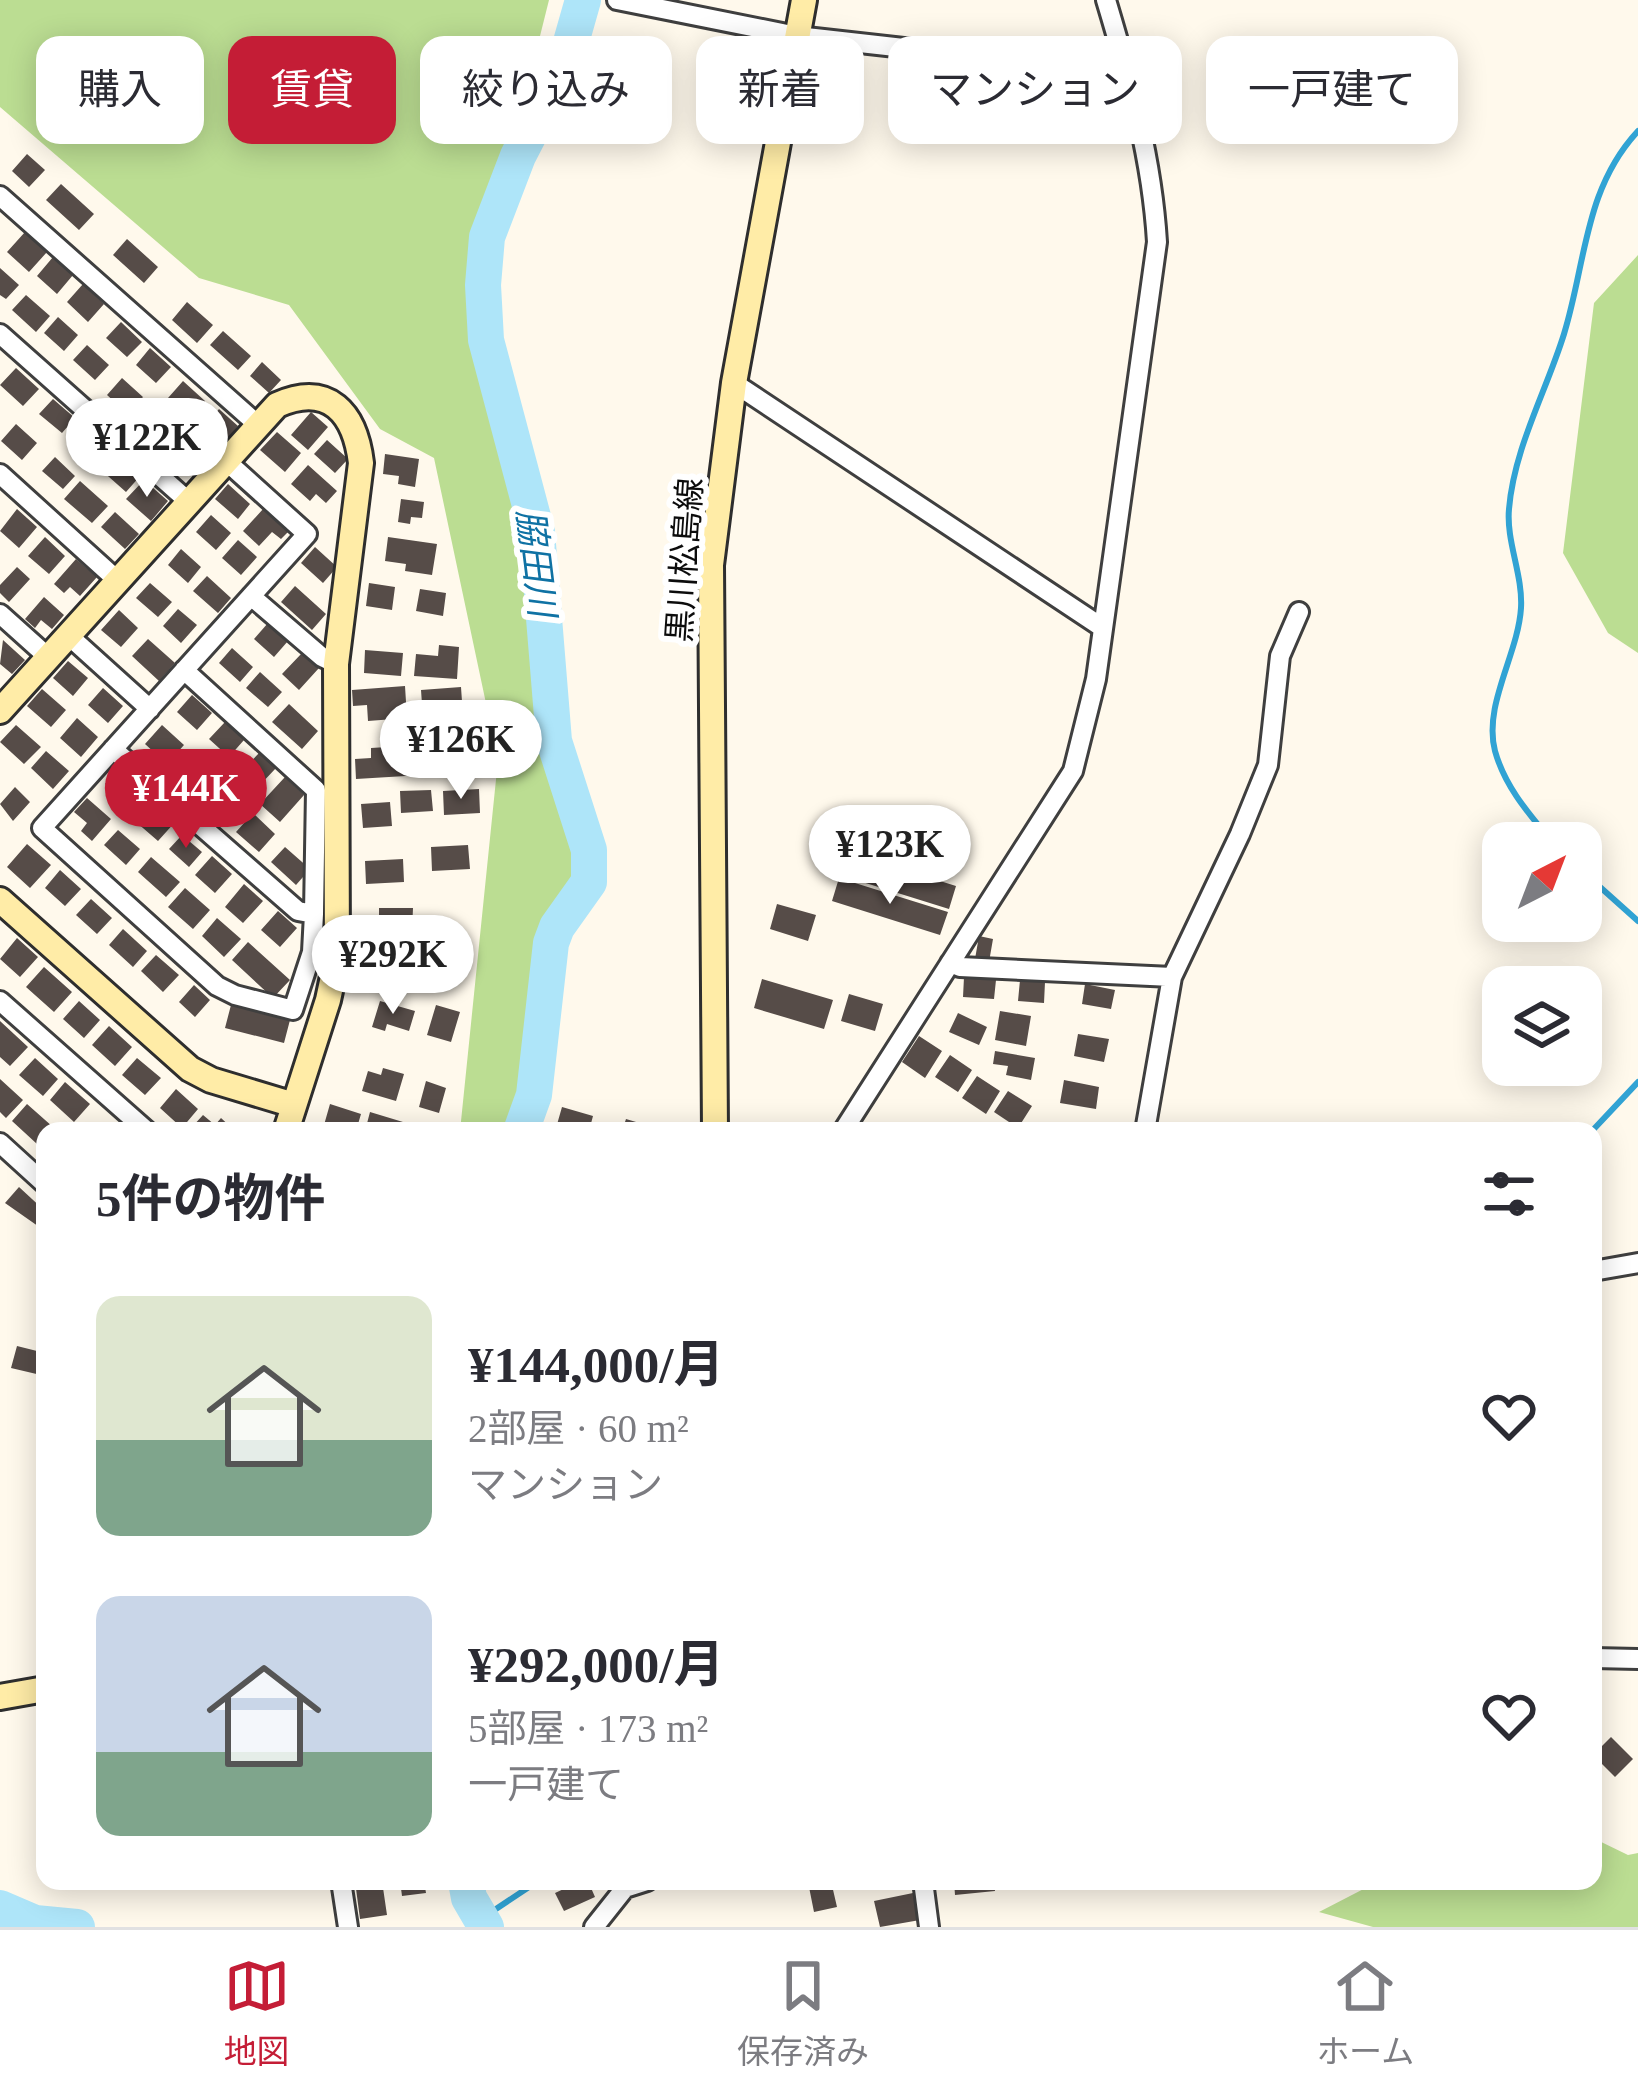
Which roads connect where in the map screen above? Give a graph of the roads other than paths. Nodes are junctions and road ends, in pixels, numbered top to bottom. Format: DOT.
graph roads {
  1 [pos="617,0"];
  2 [pos="804,0"];
  3 [pos="1106,0"];
  4 [pos="797,36"];
  5 [pos="1117,36"];
  6 [pos="777,144"];
  7 [pos="1143,144"];
  8 [pos="0,196"];
  9 [pos="0,334"];
  10 [pos="734,383"];
  11 [pos="257,424"];
  12 [pos="225,460"];
  13 [pos="0,474"];
  14 [pos="188,501"];
  15 [pos="117,580"];
  16 [pos="251,596"];
  17 [pos="1299,612"];
  18 [pos="0,614"];
  19 [pos="1103,628"];
  20 [pos="68,635"];
  21 [pos="48,657"];
  22 [pos="336,664"];
  23 [pos="184,670"];
  24 [pos="150,709"];
  25 [pos="0,710"];
  26 [pos="113,749"];
  27 [pos="0,900"];
  28 [pos="314,914"];
  29 [pos="950,963"];
  30 [pos="1172,977"];
  31 [pos="0,1001"];
  32 [pos="294,1105"];
  33 [pos="138,1122"];
  34 [pos="289,1122"];
  35 [pos="715,1122"];
  36 [pos="850,1122"];
  37 [pos="1147,1122"];
  38 [pos="0,1143"];
  39 [pos="36,1176"];
  40 [pos="1638,1263"];
  41 [pos="1602,1269"];
  42 [pos="1602,1658"];
  43 [pos="1638,1659"];
  44 [pos="36,1690"];
  45 [pos="0,1696"];
  46 [pos="342,1890"];
  47 [pos="623,1890"];
  48 [pos="923,1890"];
  49 [pos="348,1927"];
  50 [pos="594,1927"];
  51 [pos="929,1927"];
  1 -- 4 [label="street"];
  2 -- 4 [label="street, 黒川松島線"];
  3 -- 5 [label="street"];
  6 -- 10 [label="street, 黒川松島線"];
  7 -- 19 [label="street"];
  8 -- 11 [label="street"];
  9 -- 14 [label="street"];
  10 -- 19 [label="street"];
  10 -- 35 [label="street, 黒川松島線"];
  11 -- 12 [label="street"];
  11 -- 22 [label="street"];
  12 -- 14 [label="street"];
  12 -- 16 [label="street"];
  13 -- 15 [label="street"];
  14 -- 15 [label="street"];
  15 -- 20 [label="street"];
  16 -- 22 [label="street"];
  16 -- 23 [label="street"];
  17 -- 30 [label="street"];
  18 -- 21 [label="street"];
  19 -- 29 [label="street"];
  20 -- 21 [label="street"];
  20 -- 24 [label="street"];
  21 -- 25 [label="street"];
  22 -- 32 [label="street"];
  23 -- 24 [label="street"];
  23 -- 28 [label="street"];
  24 -- 26 [label="street"];
  26 -- 28 [label="street"];
  26 -- 28 [label="street"];
  27 -- 32 [label="street"];
  29 -- 30 [label="street"];
  29 -- 36 [label="street"];
  30 -- 37 [label="street"];
  31 -- 33 [label="street"];
  32 -- 34 [label="street"];
  38 -- 39 [label="street"];
  40 -- 41 [label="street"];
  42 -- 43 [label="street"];
  44 -- 45 [label="street"];
  46 -- 49 [label="street"];
  47 -- 50 [label="street"];
  48 -- 51 [label="street"];
}
